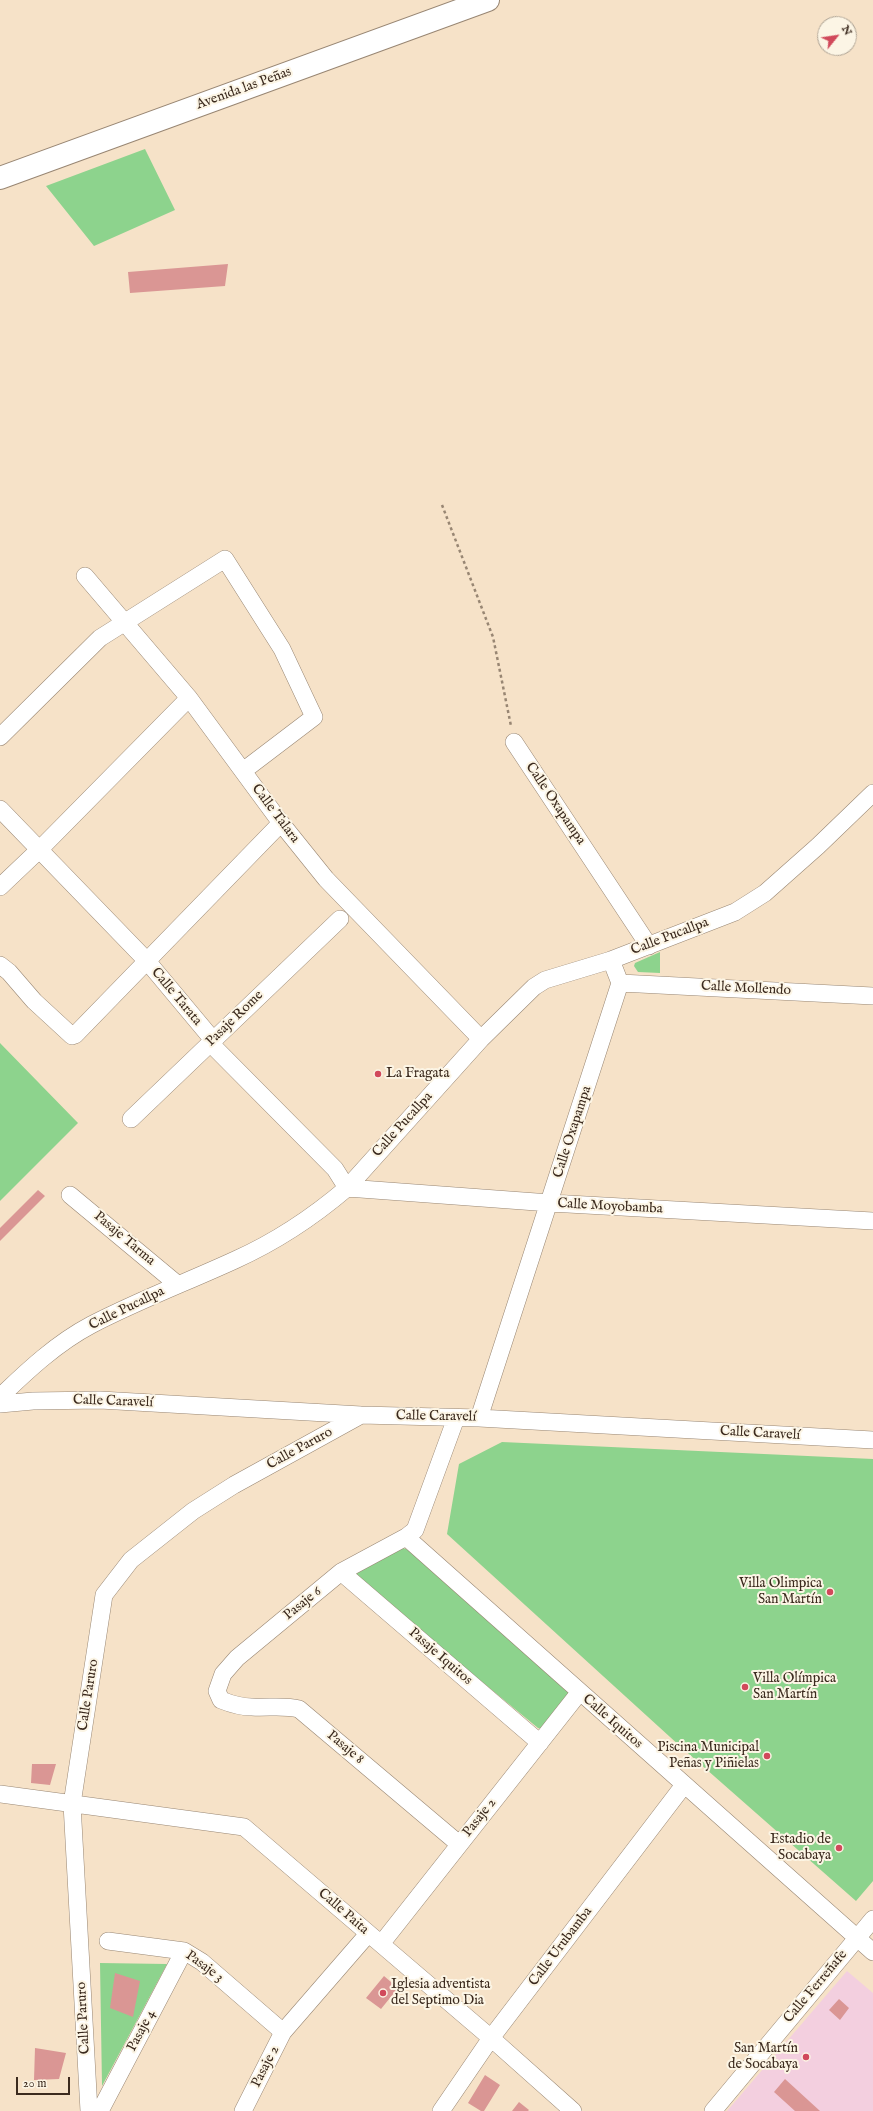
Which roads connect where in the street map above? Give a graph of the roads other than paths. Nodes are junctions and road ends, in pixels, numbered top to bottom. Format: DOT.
graph roads {
  1 [pos="488,0"];
  2 [pos="0,178"];
  3 [pos="85,576"];
  4 [pos="124,621"];
  5 [pos="189,698"];
  6 [pos="0,737"];
  7 [pos="514,742"];
  8 [pos="243,771"];
  9 [pos="873,793"];
  10 [pos="0,809"];
  11 [pos="281,823"];
  12 [pos="40,849"];
  13 [pos="0,887"];
  14 [pos="340,919"];
  15 [pos="649,946"];
  16 [pos="611,960"];
  17 [pos="147,961"];
  18 [pos="0,965"];
  19 [pos="620,983"];
  20 [pos="873,996"];
  21 [pos="481,1039"];
  22 [pos="212,1040"];
  23 [pos="131,1119"];
  24 [pos="347,1188"];
  25 [pos="70,1194"];
  26 [pos="550,1203"];
  27 [pos="873,1221"];
  28 [pos="177,1284"];
  29 [pos="0,1397"];
  30 [pos="0,1404"];
  31 [pos="361,1415"];
  32 [pos="456,1418"];
  33 [pos="479,1418"];
  34 [pos="873,1440"];
  35 [pos="406,1537"];
  36 [pos="341,1572"];
  37 [pos="217,1690"];
  38 [pos="579,1693"];
  39 [pos="540,1743"];
  40 [pos="684,1785"];
  41 [pos="0,1794"];
  42 [pos="72,1804"];
  43 [pos="459,1844"];
  44 [pos="873,1920"];
  45 [pos="857,1938"];
  46 [pos="375,1939"];
  47 [pos="108,1941"];
  48 [pos="184,1951"];
  49 [pos="873,1952"];
  50 [pos="283,2032"];
  51 [pos="491,2038"];
  52 [pos="89,2111"];
  53 [pos="100,2111"];
  54 [pos="243,2111"];
  55 [pos="441,2111"];
  56 [pos="573,2111"];
  57 [pos="714,2111"];
  1 -- 2 [label="street, Avenida las Peñas"];
  3 -- 4 [label="street, Calle Talara"];
  4 -- 5 [label="street, Calle Talara"];
  4 -- 6 [label="street"];
  4 -- 8 [label="street"];
  5 -- 8 [label="street, Calle Talara"];
  5 -- 12 [label="street"];
  7 -- 15 [label="street, Calle Oxapampa"];
  8 -- 11 [label="street, Calle Talara"];
  9 -- 15 [label="street, Calle Pucallpa"];
  10 -- 12 [label="street, Calle Tarata"];
  11 -- 17 [label="street"];
  11 -- 21 [label="street, Calle Talara"];
  12 -- 13 [label="street"];
  12 -- 17 [label="street, Calle Tarata"];
  14 -- 22 [label="street, Pasaje Rome"];
  15 -- 16 [label="street, Calle Pucallpa"];
  16 -- 19 [label="street"];
  16 -- 21 [label="street, Calle Pucallpa"];
  17 -- 18 [label="street"];
  17 -- 22 [label="street, Calle Tarata"];
  19 -- 20 [label="street, Calle Mollendo"];
  19 -- 26 [label="street, Calle Oxapampa"];
  21 -- 24 [label="street, Calle Pucallpa"];
  22 -- 23 [label="street, Pasaje Rome"];
  22 -- 24 [label="street, Calle Tarata"];
  24 -- 26 [label="street, Calle Moyobamba"];
  24 -- 28 [label="street, Calle Pucallpa"];
  25 -- 28 [label="street, Pasaje Tarma"];
  26 -- 27 [label="street, Calle Moyobamba"];
  26 -- 33 [label="street, Calle Oxapampa"];
  28 -- 29 [label="street, Calle Pucallpa"];
  30 -- 31 [label="street, Calle Caravelí"];
  31 -- 32 [label="street, Calle Caravelí"];
  31 -- 42 [label="street, Calle Paruro"];
  32 -- 33 [label="street, Calle Caravelí"];
  32 -- 35 [label="street"];
  33 -- 34 [label="street, Calle Caravelí"];
  35 -- 36 [label="street, Pasaje 6"];
  35 -- 38 [label="street, Calle Iquitos"];
  36 -- 37 [label="street, Pasaje 6"];
  36 -- 39 [label="street, Pasaje Iquitos"];
  37 -- 43 [label="street, Pasaje 8"];
  38 -- 39 [label="street, Pasaje 2"];
  38 -- 40 [label="street, Calle Iquitos"];
  39 -- 43 [label="street, Pasaje 2"];
  40 -- 45 [label="street, Calle Iquitos"];
  40 -- 51 [label="street, Calle Urubamba"];
  41 -- 42 [label="street, Calle Paita"];
  42 -- 46 [label="street, Calle Paita"];
  42 -- 52 [label="street, Calle Paruro"];
  43 -- 46 [label="street, Pasaje 2"];
  44 -- 45 [label="street, Calle Ferreñafe"];
  45 -- 49 [label="street, Calle Iquitos"];
  45 -- 57 [label="street, Calle Ferreñafe"];
  46 -- 50 [label="street, Pasaje 2"];
  46 -- 51 [label="street, Calle Paita"];
  47 -- 48 [label="street, Pasaje 3"];
  48 -- 50 [label="street, Pasaje 3"];
  48 -- 53 [label="street, Pasaje 4"];
  50 -- 54 [label="street, Pasaje 2"];
  51 -- 55 [label="street, Calle Urubamba"];
  51 -- 56 [label="street, Calle Paita"];
}
